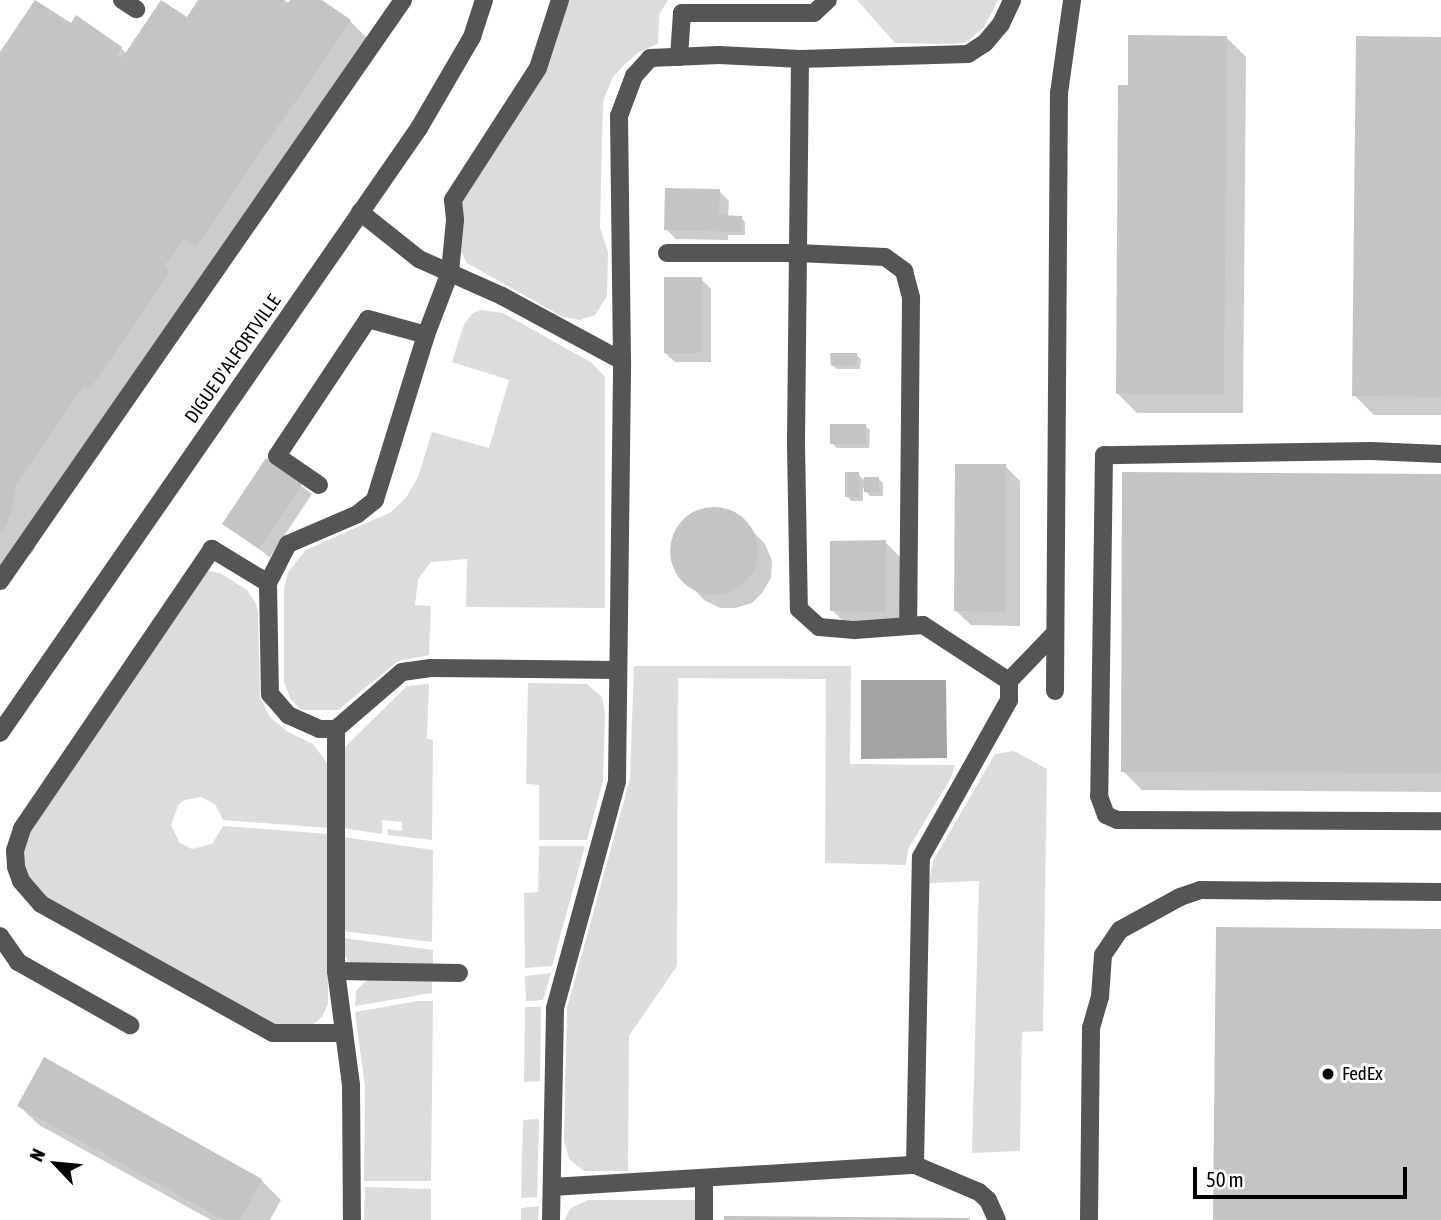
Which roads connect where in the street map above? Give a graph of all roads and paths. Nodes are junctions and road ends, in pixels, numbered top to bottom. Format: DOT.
graph roads {
  1 [pos="403,0"];
  2 [pos="484,0"];
  3 [pos="560,0"];
  4 [pos="828,0"];
  5 [pos="1012,0"];
  6 [pos="1072,0"];
  7 [pos="679,57"];
  8 [pos="800,59"];
  9 [pos="360,212"];
  10 [pos="667,253"];
  11 [pos="798,253"];
  12 [pos="450,272"];
  13 [pos="426,335"];
  14 [pos="622,361"];
  15 [pos="1441,454"];
  16 [pos="319,485"];
  17 [pos="0,581"];
  18 [pos="268,583"];
  19 [pos="908,626"];
  20 [pos="1055,633"];
  21 [pos="618,670"];
  22 [pos="1009,681"];
  23 [pos="1055,691"];
  24 [pos="336,729"];
  25 [pos="0,733"];
  26 [pos="1441,821"];
  27 [pos="1441,892"];
  28 [pos="0,936"];
  29 [pos="336,971"];
  30 [pos="459,973"];
  31 [pos="130,1025"];
  32 [pos="344,1033"];
  33 [pos="915,1165"];
  34 [pos="704,1179"];
  35 [pos="552,1187"];
  36 [pos="352,1220"];
  37 [pos="551,1220"];
  38 [pos="704,1220"];
  39 [pos="997,1220"];
  40 [pos="1088,1220"];
  1 -- 17 [label="street"];
  2 -- 9 [label="street, DIGUE D'ALFORTVILLE"];
  3 -- 12 [label="street"];
  4 -- 7 [label="street"];
  5 -- 8 [label="street"];
  6 -- 20 [label="street"];
  7 -- 8 [label="street"];
  7 -- 14 [label="street"];
  8 -- 11 [label="street"];
  9 -- 12 [label="street"];
  9 -- 25 [label="street, DIGUE D'ALFORTVILLE"];
  10 -- 11 [label="street"];
  11 -- 19 [label="street"];
  11 -- 19 [label="street"];
  12 -- 13 [label="street"];
  12 -- 14 [label="street"];
  13 -- 16 [label="street"];
  13 -- 18 [label="street"];
  14 -- 21 [label="street"];
  15 -- 26 [label="street"];
  18 -- 24 [label="street"];
  18 -- 32 [label="street"];
  19 -- 22 [label="street"];
  20 -- 22 [label="street"];
  20 -- 23 [label="street"];
  21 -- 24 [label="street"];
  21 -- 35 [label="street"];
  22 -- 33 [label="street"];
  24 -- 29 [label="street"];
  27 -- 40 [label="street"];
  28 -- 31 [label="street"];
  29 -- 30 [label="street"];
  29 -- 32 [label="street"];
  32 -- 36 [label="street"];
  33 -- 34 [label="street"];
  33 -- 39 [label="street"];
  34 -- 35 [label="street"];
  34 -- 38 [label="street"];
  35 -- 37 [label="street"];
}
